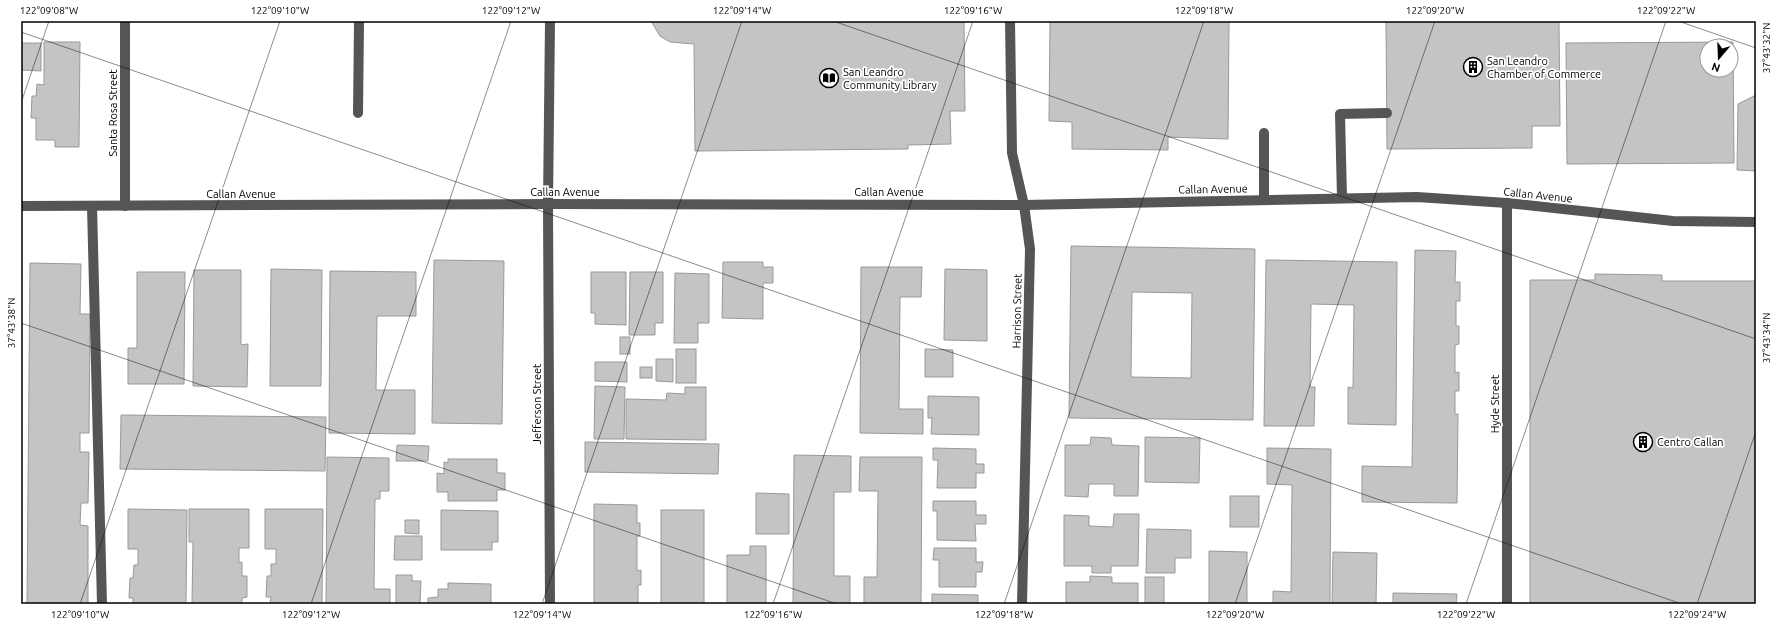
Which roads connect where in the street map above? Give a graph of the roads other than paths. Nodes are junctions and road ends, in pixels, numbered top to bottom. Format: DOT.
graph roads {
  1 [pos="125,21"];
  2 [pos="550,21"];
  3 [pos="1010,21"];
  4 [pos="359,22"];
  5 [pos="358,113"];
  6 [pos="1387,113"];
  7 [pos="1264,133"];
  8 [pos="1342,198"];
  9 [pos="1264,200"];
  10 [pos="1507,203"];
  11 [pos="548,204"];
  12 [pos="1024,205"];
  13 [pos="21,206"];
  14 [pos="92,206"];
  15 [pos="125,206"];
  16 [pos="1756,222"];
  17 [pos="102,604"];
  18 [pos="550,604"];
  19 [pos="1022,604"];
  20 [pos="1507,604"];
  1 -- 15 [label="street, Santa Rosa Street"];
  2 -- 11 [label="street, Jefferson Street"];
  3 -- 12 [label="street, Harrison Street"];
  4 -- 5 [label="street"];
  6 -- 8 [label="street"];
  7 -- 9 [label="street"];
  8 -- 9 [label="street, Callan Avenue"];
  8 -- 10 [label="street, Callan Avenue"];
  9 -- 12 [label="street, Callan Avenue"];
  10 -- 16 [label="street, Callan Avenue"];
  10 -- 20 [label="street, Hyde Street"];
  11 -- 12 [label="street, Callan Avenue"];
  11 -- 15 [label="street, Callan Avenue"];
  11 -- 18 [label="street, Jefferson Street"];
  12 -- 19 [label="street, Harrison Street"];
  13 -- 14 [label="street, Callan Avenue"];
  14 -- 15 [label="street, Callan Avenue"];
  14 -- 17 [label="street"];
}
